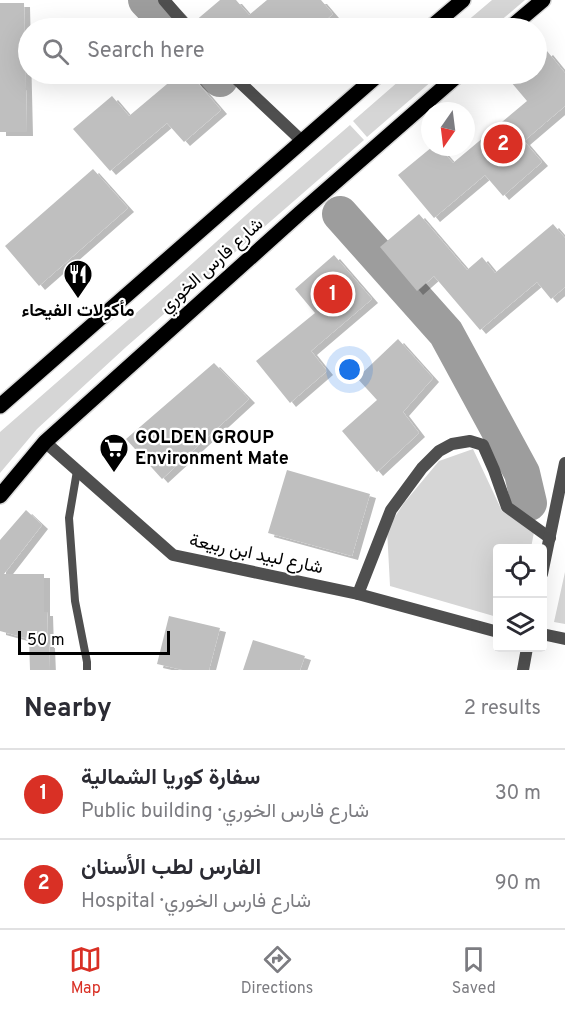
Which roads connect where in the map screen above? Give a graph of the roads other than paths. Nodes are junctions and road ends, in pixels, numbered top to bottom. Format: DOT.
graph roads {
  1 [pos="164,0"];
  2 [pos="463,0"];
  3 [pos="543,0"];
  4 [pos="179,18"];
  5 [pos="442,18"];
  6 [pos="522,18"];
  7 [pos="242,84"];
  8 [pos="368,84"];
  9 [pos="448,84"];
  10 [pos="302,141"];
  11 [pos="0,406"];
  12 [pos="45,442"];
  13 [pos="565,463"];
  14 [pos="77,471"];
  15 [pos="0,496"];
  16 [pos="550,538"];
  17 [pos="547,553"];
  18 [pos="358,594"];
  19 [pos="493,631"];
  20 [pos="547,635"];
  21 [pos="565,639"];
  22 [pos="526,652"];
  23 [pos="87,670"];
  24 [pos="524,670"];
  1 -- 4 [label="street"];
  2 -- 5 [label="main road"];
  3 -- 6 [label="main road"];
  7 -- 10 [label="street"];
  8 -- 10 [label="main road, شارع فارس الخوري"];
  9 -- 12 [label="main road, شارع فارس الخوري"];
  10 -- 11 [label="main road, شارع فارس الخوري"];
  12 -- 14 [label="street, شارع لبيد ابن ربيعة"];
  12 -- 15 [label="main road, شارع فارس الخوري"];
  13 -- 16 [label="street"];
  14 -- 18 [label="street, شارع لبيد ابن ربيعة"];
  14 -- 23 [label="lane"];
  16 -- 17 [label="street"];
  16 -- 18 [label="street"];
  18 -- 19 [label="street, شارع لبيد ابن ربيعة"];
  20 -- 21 [label="street"];
  22 -- 24 [label="street"];
}
